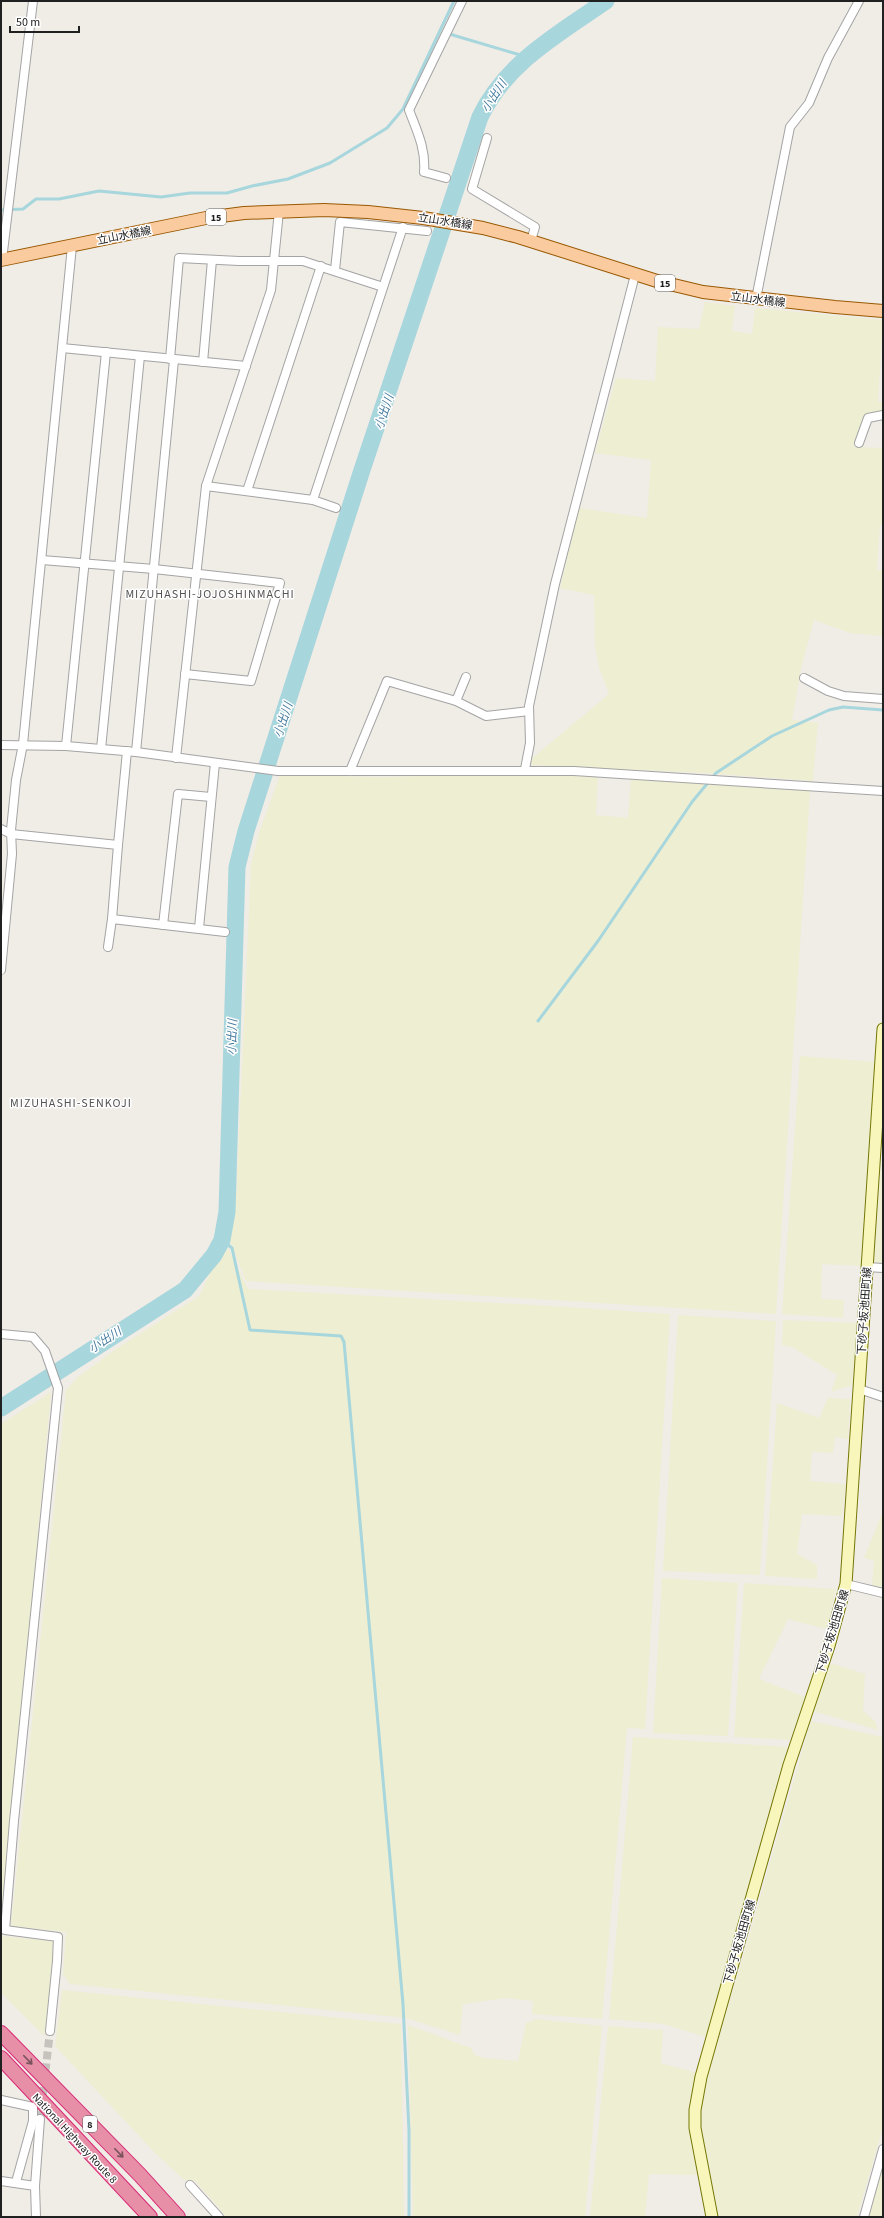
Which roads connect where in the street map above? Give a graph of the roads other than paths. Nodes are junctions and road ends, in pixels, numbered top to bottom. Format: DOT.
graph roads {
  1 [pos="33,1"];
  2 [pos="462,1"];
  3 [pos="859,1"];
  4 [pos="487,138"];
  5 [pos="446,178"];
  6 [pos="278,211"];
  7 [pos="403,227"];
  8 [pos="427,231"];
  9 [pos="531,241"];
  10 [pos="72,246"];
  11 [pos="2,260"];
  12 [pos="212,260"];
  13 [pos="274,260"];
  14 [pos="321,266"];
  15 [pos="335,270"];
  16 [pos="635,275"];
  17 [pos="383,287"];
  18 [pos="756,299"];
  19 [pos="883,311"];
  20 [pos="62,348"];
  21 [pos="106,352"];
  22 [pos="140,356"];
  23 [pos="172,360"];
  24 [pos="203,362"];
  25 [pos="246,366"];
  26 [pos="883,416"];
  27 [pos="859,443"];
  28 [pos="206,486"];
  29 [pos="246,491"];
  30 [pos="313,500"];
  31 [pos="336,508"];
  32 [pos="42,560"];
  33 [pos="85,563"];
  34 [pos="120,566"];
  35 [pos="154,569"];
  36 [pos="195,573"];
  37 [pos="185,674"];
  38 [pos="466,677"];
  39 [pos="804,678"];
  40 [pos="883,699"];
  41 [pos="456,701"];
  42 [pos="529,711"];
  43 [pos="23,744"];
  44 [pos="1,745"];
  45 [pos="66,746"];
  46 [pos="101,749"];
  47 [pos="127,752"];
  48 [pos="136,752"];
  49 [pos="176,758"];
  50 [pos="215,763"];
  51 [pos="524,769"];
  52 [pos="350,771"];
  53 [pos="883,791"];
  54 [pos="212,796"];
  55 [pos="1,829"];
  56 [pos="11,834"];
  57 [pos="118,845"];
  58 [pos="112,919"];
  59 [pos="164,924"];
  60 [pos="199,928"];
  61 [pos="225,932"];
  62 [pos="108,947"];
  63 [pos="1,970"];
  64 [pos="883,1029"];
  65 [pos="867,1267"];
  66 [pos="883,1268"];
  67 [pos="1,1334"];
  68 [pos="859,1390"];
  69 [pos="883,1397"];
  70 [pos="846,1584"];
  71 [pos="883,1593"];
  72 [pos="50,2031"];
  73 [pos="1,2033"];
  74 [pos="1,2058"];
  75 [pos="1,2100"];
  76 [pos="40,2119"];
  77 [pos="883,2149"];
  78 [pos="1,2181"];
  79 [pos="16,2182"];
  80 [pos="190,2185"];
  81 [pos="35,2186"];
  82 [pos="36,2217"];
  83 [pos="150,2217"];
  84 [pos="178,2217"];
  85 [pos="219,2217"];
  86 [pos="712,2217"];
  87 [pos="864,2217"];
  1 -- 11 [label="street"];
  2 -- 5 [label="street"];
  3 -- 18 [label="street"];
  4 -- 9 [label="street"];
  6 -- 9 [label="main road, 立山水橋線 / 15"];
  6 -- 10 [label="main road, 立山水橋線 / 15"];
  6 -- 13 [label="street"];
  7 -- 8 [label="street"];
  7 -- 15 [label="street"];
  7 -- 17 [label="street"];
  9 -- 16 [label="main road, 立山水橋線 / 15"];
  10 -- 11 [label="main road, 立山水橋線 / 15"];
  10 -- 20 [label="street"];
  12 -- 13 [label="street"];
  12 -- 23 [label="street"];
  12 -- 24 [label="street"];
  13 -- 14 [label="street"];
  13 -- 25 [label="street"];
  14 -- 15 [label="street"];
  14 -- 29 [label="street"];
  15 -- 17 [label="street"];
  16 -- 18 [label="main road, 立山水橋線 / 15"];
  16 -- 42 [label="street"];
  17 -- 30 [label="street"];
  18 -- 19 [label="main road, 立山水橋線 / 15"];
  20 -- 21 [label="street"];
  20 -- 32 [label="street"];
  21 -- 22 [label="street"];
  21 -- 33 [label="street"];
  22 -- 23 [label="street"];
  22 -- 34 [label="street"];
  23 -- 24 [label="street"];
  23 -- 35 [label="street"];
  24 -- 25 [label="street"];
  25 -- 28 [label="street"];
  26 -- 27 [label="street"];
  28 -- 29 [label="street"];
  28 -- 36 [label="street"];
  29 -- 30 [label="street"];
  30 -- 31 [label="street"];
  32 -- 33 [label="street"];
  32 -- 43 [label="street"];
  33 -- 34 [label="street"];
  33 -- 45 [label="street"];
  34 -- 35 [label="street"];
  34 -- 46 [label="street"];
  35 -- 36 [label="street"];
  35 -- 48 [label="street"];
  36 -- 37 [label="street"];
  36 -- 37 [label="street"];
  37 -- 49 [label="street"];
  38 -- 41 [label="street"];
  39 -- 40 [label="street"];
  41 -- 42 [label="street"];
  41 -- 52 [label="street"];
  42 -- 51 [label="street"];
  43 -- 44 [label="street"];
  43 -- 45 [label="street"];
  43 -- 56 [label="street"];
  45 -- 46 [label="street"];
  46 -- 47 [label="street"];
  47 -- 48 [label="street"];
  47 -- 57 [label="street"];
  48 -- 49 [label="street"];
  49 -- 50 [label="street"];
  50 -- 52 [label="street"];
  50 -- 54 [label="street"];
  51 -- 52 [label="street"];
  51 -- 53 [label="street"];
  54 -- 59 [label="street"];
  54 -- 60 [label="street"];
  55 -- 56 [label="street"];
  56 -- 57 [label="street"];
  56 -- 63 [label="street"];
  57 -- 58 [label="street"];
  58 -- 59 [label="street"];
  58 -- 62 [label="street"];
  59 -- 60 [label="street"];
  60 -- 61 [label="street"];
  64 -- 65 [label="main road, 下砂子坂池田町線"];
  65 -- 66 [label="street"];
  65 -- 68 [label="main road, 下砂子坂池田町線"];
  67 -- 72 [label="street"];
  68 -- 69 [label="street"];
  68 -- 70 [label="main road, 下砂子坂池田町線"];
  70 -- 71 [label="street"];
  70 -- 86 [label="main road, 下砂子坂池田町線"];
  73 -- 84 [label="highway, National Highway Route 8 / 8, one-way"];
  74 -- 83 [label="highway, National Highway Route 8 / 8"];
  75 -- 79 [label="street"];
  76 -- 81 [label="street"];
  77 -- 87 [label="street"];
  78 -- 79 [label="street"];
  79 -- 81 [label="street"];
  80 -- 85 [label="street"];
  81 -- 82 [label="street"];
}
